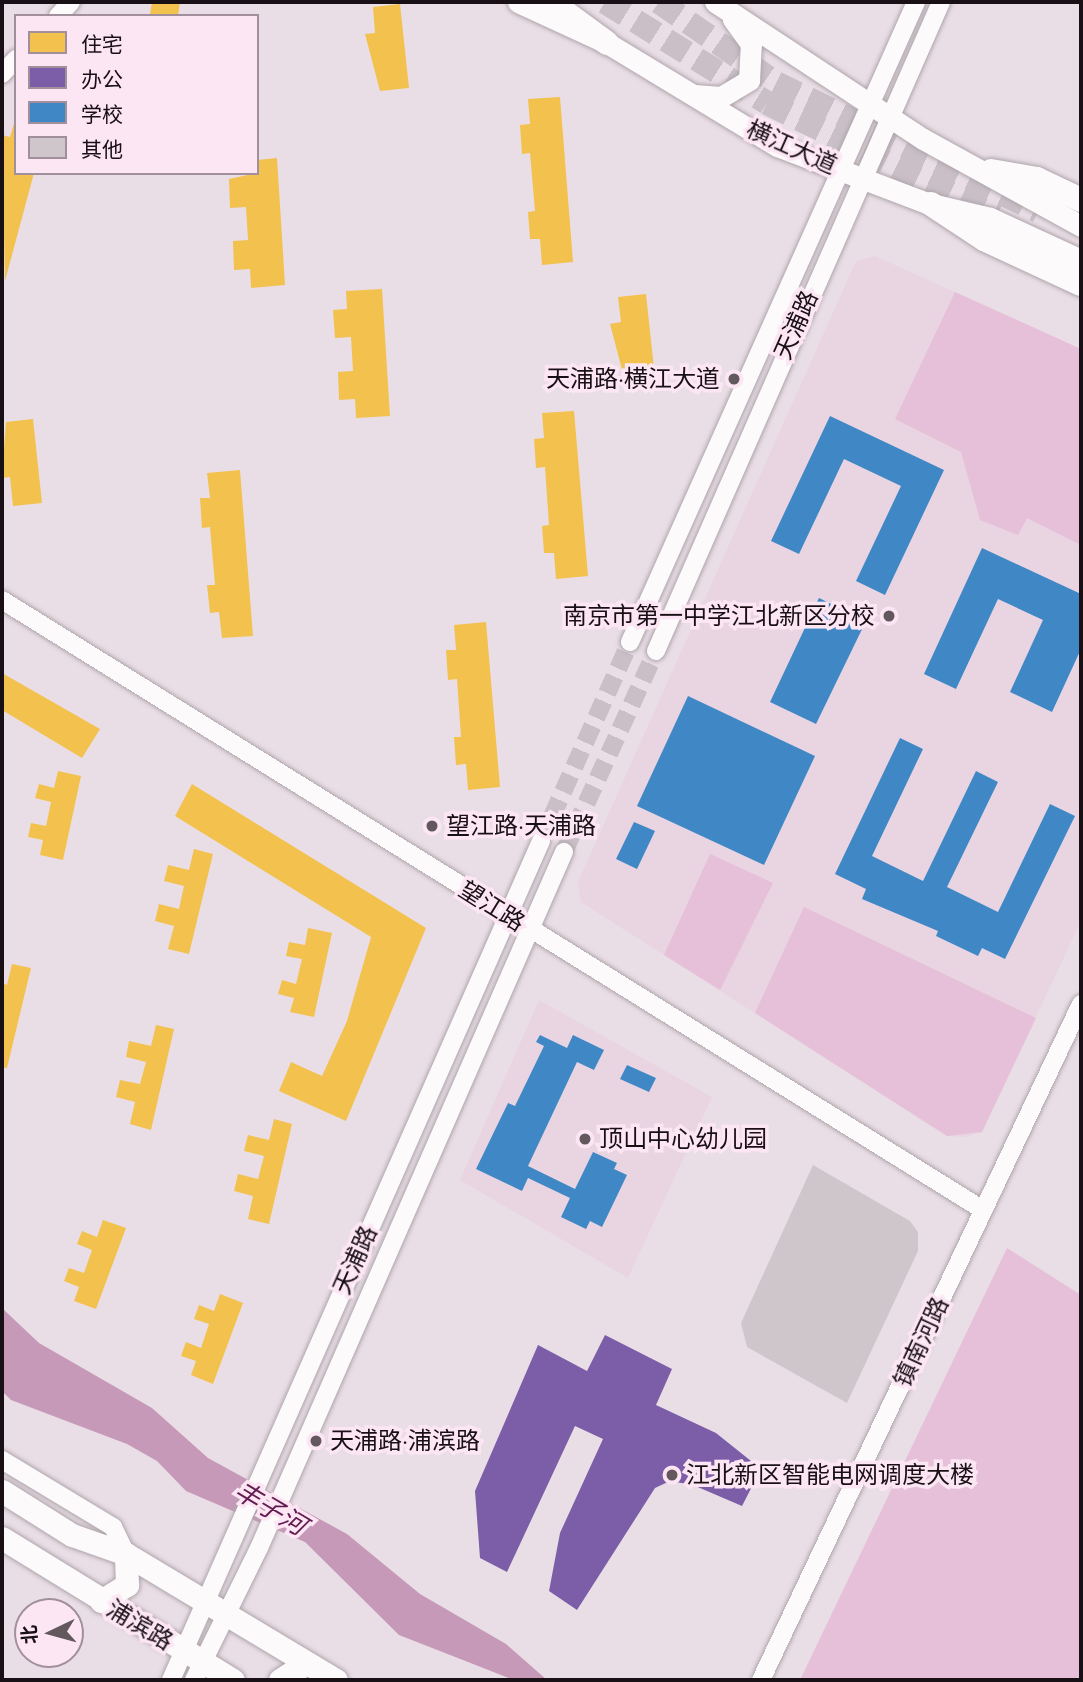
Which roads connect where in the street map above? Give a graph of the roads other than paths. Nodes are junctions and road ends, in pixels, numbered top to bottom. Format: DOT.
graph roads {
  1 [pos="518,2"];
  2 [pos="551,2"];
  3 [pos="916,2"];
  4 [pos="942,2"];
  5 [pos="721,6"];
  6 [pos="607,43"];
  7 [pos="14,61"];
  8 [pos="2,74"];
  9 [pos="689,94"];
  10 [pos="868,102"];
  11 [pos="891,117"];
  12 [pos="838,168"];
  13 [pos="991,171"];
  14 [pos="864,176"];
  15 [pos="1081,200"];
  16 [pos="931,204"];
  17 [pos="1081,226"];
  18 [pos="1081,260"];
  19 [pos="1081,284"];
  20 [pos="2,600"];
  21 [pos="630,642"];
  22 [pos="656,651"];
  23 [pos="541,841"];
  24 [pos="564,852"];
  25 [pos="507,915"];
  26 [pos="529,929"];
  27 [pos="1081,1004"];
  28 [pos="983,1210"];
  29 [pos="2,1460"];
  30 [pos="2,1491"];
  31 [pos="5,1542"];
  32 [pos="126,1554"];
  33 [pos="101,1601"];
  34 [pos="204,1601"];
  35 [pos="225,1617"];
  36 [pos="306,1663"];
  37 [pos="193,1664"];
  38 [pos="171,1680"];
  39 [pos="233,1680"];
  40 [pos="280,1680"];
  41 [pos="336,1680"];
  42 [pos="761,1680"];
  1 -- 6 [label="main road, 横江大道"];
  2 -- 6 [label="highway"];
  3 -- 10 [label="street, 天浦路"];
  4 -- 11 [label="street, 天浦路"];
  5 -- 9 [label="main road"];
  5 -- 10 [label="main road"];
  6 -- 9 [label="main road, 横江大道"];
  7 -- 8 [label="street"];
  9 -- 12 [label="main road, 横江大道"];
  10 -- 11 [label="main road"];
  10 -- 12 [label="street, 天浦路"];
  11 -- 13 [label="main road"];
  11 -- 14 [label="street, 天浦路"];
  12 -- 14 [label="main road, 横江大道"];
  12 -- 21 [label="street, 天浦路"];
  13 -- 15 [label="highway"];
  13 -- 17 [label="main road"];
  14 -- 16 [label="main road, 横江大道"];
  14 -- 22 [label="street, 天浦路"];
  16 -- 18 [label="main road, 横江大道"];
  16 -- 19 [label="highway"];
  20 -- 25 [label="street, 望江路"];
  23 -- 25 [label="street, 天浦路"];
  24 -- 26 [label="street, 天浦路"];
  25 -- 26 [label="street, 望江路"];
  25 -- 34 [label="street, 天浦路"];
  26 -- 28 [label="street, 望江路"];
  26 -- 35 [label="street, 天浦路"];
  27 -- 28 [label="street, 镇南河路"];
  28 -- 42 [label="street, 镇南河路"];
  29 -- 32 [label="street"];
  30 -- 32 [label="main road"];
  31 -- 33 [label="main road, 浦滨路"];
  32 -- 33 [label="main road"];
  32 -- 34 [label="main road"];
  33 -- 37 [label="main road, 浦滨路"];
  34 -- 35 [label="main road"];
  34 -- 37 [label="street, 天浦路"];
  35 -- 36 [label="main road"];
  35 -- 37 [label="street, 天浦路"];
  36 -- 40 [label="main road"];
  36 -- 41 [label="main road"];
  37 -- 38 [label="street, 天浦路"];
  37 -- 39 [label="main road, 浦滨路"];
}
